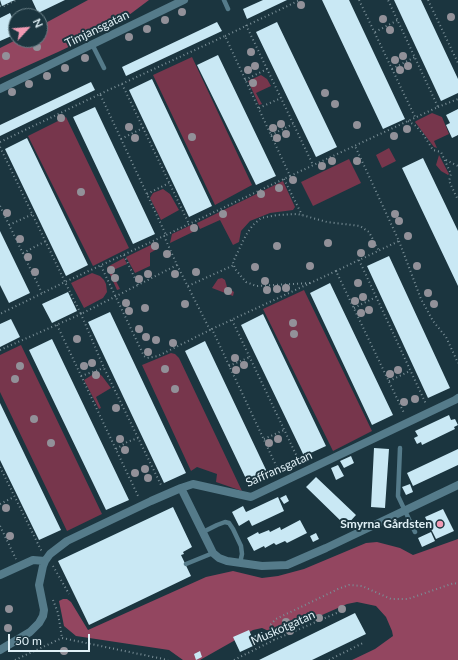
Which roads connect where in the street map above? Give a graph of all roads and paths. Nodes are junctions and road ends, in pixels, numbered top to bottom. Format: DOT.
graph roads {
  1 [pos="16,0"];
  2 [pos="184,0"];
  3 [pos="224,0"];
  4 [pos="300,0"];
  5 [pos="359,0"];
  6 [pos="388,0"];
  7 [pos="428,0"];
  8 [pos="0,6"];
  9 [pos="228,9"];
  10 [pos="398,20"];
  11 [pos="246,25"];
  12 [pos="375,32"];
  13 [pos="225,36"];
  14 [pos="92,44"];
  15 [pos="415,57"];
  16 [pos="458,63"];
  17 [pos="104,68"];
  18 [pos="267,69"];
  19 [pos="392,69"];
  20 [pos="246,80"];
  21 [pos="122,84"];
  22 [pos="0,90"];
  23 [pos="100,94"];
  24 [pos="281,98"];
  25 [pos="458,99"];
  26 [pos="438,107"];
  27 [pos="259,108"];
  28 [pos="415,118"];
  29 [pos="408,121"];
  30 [pos="293,124"];
  31 [pos="143,128"];
  32 [pos="271,135"];
  33 [pos="121,139"];
  34 [pos="0,142"];
  35 [pos="355,146"];
  36 [pos="0,147"];
  37 [pos="445,160"];
  38 [pos="313,166"];
  39 [pos="458,166"];
  40 [pos="290,176"];
  41 [pos="284,179"];
  42 [pos="169,183"];
  43 [pos="147,194"];
  44 [pos="458,200"];
  45 [pos="0,206"];
  46 [pos="33,214"];
  47 [pos="302,215"];
  48 [pos="189,224"];
  49 [pos="9,225"];
  50 [pos="165,236"];
  51 [pos="46,241"];
  52 [pos="399,241"];
  53 [pos="379,251"];
  54 [pos="23,253"];
  55 [pos="124,255"];
  56 [pos="359,260"];
  57 [pos="177,265"];
  58 [pos="234,265"];
  59 [pos="101,266"];
  60 [pos="336,271"];
  61 [pos="65,282"];
  62 [pos="312,283"];
  63 [pos="138,285"];
  64 [pos="188,286"];
  65 [pos="42,294"];
  66 [pos="115,296"];
  67 [pos="376,297"];
  68 [pos="354,308"];
  69 [pos="0,314"];
  70 [pos="81,314"];
  71 [pos="232,320"];
  72 [pos="57,324"];
  73 [pos="211,330"];
  74 [pos="0,350"];
  75 [pos="250,357"];
  76 [pos="458,362"];
  77 [pos="229,366"];
  78 [pos="104,368"];
  79 [pos="410,370"];
  80 [pos="81,376"];
  81 [pos="389,381"];
  82 [pos="458,398"];
  83 [pos="427,405"];
  84 [pos="404,414"];
  85 [pos="284,430"];
  86 [pos="138,438"];
  87 [pos="264,439"];
  88 [pos="400,448"];
  89 [pos="116,449"];
  90 [pos="0,467"];
  91 [pos="303,469"];
  92 [pos="282,479"];
  93 [pos="458,485"];
  94 [pos="181,488"];
  95 [pos="166,491"];
  96 [pos="14,497"];
  97 [pos="141,503"];
  98 [pos="0,504"];
  99 [pos="405,511"];
  100 [pos="0,526"];
  101 [pos="203,532"];
  102 [pos="415,532"];
  103 [pos="213,553"];
  104 [pos="46,560"];
  105 [pos="18,562"];
  106 [pos="240,563"];
  107 [pos="186,564"];
  108 [pos="56,571"];
  109 [pos="0,574"];
  110 [pos="52,574"];
  111 [pos="458,584"];
  112 [pos="68,594"];
  113 [pos="52,598"];
  114 [pos="338,612"];
  115 [pos="62,638"];
  116 [pos="274,640"];
  117 [pos="363,643"];
  118 [pos="0,650"];
  119 [pos="15,660"];
  120 [pos="168,660"];
  121 [pos="234,660"];
  122 [pos="329,660"];
  1 -- 8 [label="path"];
  2 -- 14 [label="street, Timjansgatan"];
  3 -- 9 [label="lane"];
  4 -- 11 [label="path"];
  5 -- 12 [label="path"];
  6 -- 10 [label="path"];
  7 -- 16 [label="path"];
  10 -- 12 [label="path"];
  10 -- 15 [label="path"];
  11 -- 13 [label="path"];
  11 -- 18 [label="path"];
  12 -- 19 [label="path"];
  13 -- 20 [label="path"];
  13 -- 21 [label="path"];
  14 -- 17 [label="lane"];
  14 -- 22 [label="street, Timjansgatan"];
  15 -- 19 [label="path"];
  15 -- 26 [label="path"];
  18 -- 20 [label="path"];
  18 -- 24 [label="path"];
  19 -- 28 [label="path"];
  20 -- 27 [label="path"];
  21 -- 23 [label="path"];
  21 -- 31 [label="path"];
  23 -- 33 [label="path"];
  23 -- 34 [label="path"];
  24 -- 27 [label="path"];
  24 -- 30 [label="path"];
  25 -- 26 [label="path"];
  26 -- 28 [label="path"];
  27 -- 32 [label="path"];
  28 -- 29 [label="path"];
  29 -- 35 [label="path"];
  29 -- 37 [label="path"];
  30 -- 32 [label="path"];
  30 -- 38 [label="path"];
  31 -- 33 [label="path"];
  31 -- 42 [label="path"];
  32 -- 40 [label="path"];
  33 -- 43 [label="path"];
  35 -- 38 [label="path"];
  35 -- 52 [label="path"];
  36 -- 46 [label="path"];
  37 -- 39 [label="path"];
  37 -- 44 [label="path"];
  38 -- 40 [label="path"];
  40 -- 41 [label="path"];
  41 -- 47 [label="path"];
  41 -- 48 [label="path"];
  42 -- 43 [label="path"];
  42 -- 48 [label="path"];
  43 -- 50 [label="path"];
  45 -- 49 [label="path"];
  46 -- 49 [label="path"];
  46 -- 51 [label="path"];
  47 -- 53 [label="path"];
  47 -- 58 [label="path"];
  48 -- 50 [label="path"];
  49 -- 54 [label="path"];
  50 -- 55 [label="path"];
  50 -- 57 [label="path"];
  51 -- 54 [label="path"];
  51 -- 61 [label="path"];
  52 -- 53 [label="path"];
  52 -- 76 [label="path"];
  53 -- 56 [label="path"];
  54 -- 65 [label="path"];
  55 -- 59 [label="path"];
  55 -- 63 [label="path"];
  56 -- 60 [label="path"];
  56 -- 67 [label="path"];
  57 -- 63 [label="path"];
  57 -- 64 [label="path"];
  58 -- 62 [label="path"];
  58 -- 64 [label="path"];
  59 -- 61 [label="path"];
  59 -- 66 [label="path"];
  60 -- 62 [label="path"];
  60 -- 68 [label="path"];
  61 -- 65 [label="path"];
  61 -- 70 [label="path"];
  62 -- 71 [label="path"];
  63 -- 66 [label="path"];
  64 -- 73 [label="path"];
  65 -- 69 [label="path"];
  66 -- 70 [label="path"];
  66 -- 73 [label="path"];
  67 -- 68 [label="path"];
  67 -- 79 [label="path"];
  68 -- 81 [label="path"];
  70 -- 72 [label="path"];
  70 -- 78 [label="path"];
  71 -- 73 [label="path"];
  71 -- 75 [label="path"];
  72 -- 74 [label="path"];
  72 -- 80 [label="path"];
  73 -- 77 [label="path"];
  75 -- 77 [label="path"];
  75 -- 85 [label="path"];
  77 -- 87 [label="path"];
  78 -- 80 [label="path"];
  78 -- 86 [label="path"];
  79 -- 81 [label="path"];
  79 -- 83 [label="path"];
  80 -- 89 [label="path"];
  81 -- 84 [label="path"];
  82 -- 94 [label="street, Saffransgatan"];
  85 -- 87 [label="path"];
  85 -- 91 [label="path"];
  86 -- 89 [label="path"];
  86 -- 95 [label="path"];
  87 -- 92 [label="path"];
  88 -- 99 [label="lane"];
  89 -- 97 [label="path"];
  90 -- 96 [label="path"];
  93 -- 99 [label="street"];
  94 -- 101 [label="street"];
  94 -- 104 [label="street, Saffransgatan"];
  96 -- 98 [label="path"];
  96 -- 104 [label="path"];
  99 -- 102 [label="lane"];
  99 -- 106 [label="street"];
  100 -- 105 [label="path"];
  101 -- 103 [label="street"];
  101 -- 106 [label="lane"];
  103 -- 106 [label="street"];
  103 -- 107 [label="lane"];
  104 -- 108 [label="path"];
  104 -- 109 [label="street"];
  104 -- 118 [label="street"];
  108 -- 110 [label="path"];
  108 -- 112 [label="path"];
  111 -- 116 [label="path"];
  113 -- 115 [label="path"];
  114 -- 116 [label="path, Muskotgatan"];
  115 -- 119 [label="path"];
  115 -- 120 [label="path"];
  116 -- 121 [label="path, Muskotgatan"];
  117 -- 122 [label="path"];
}
